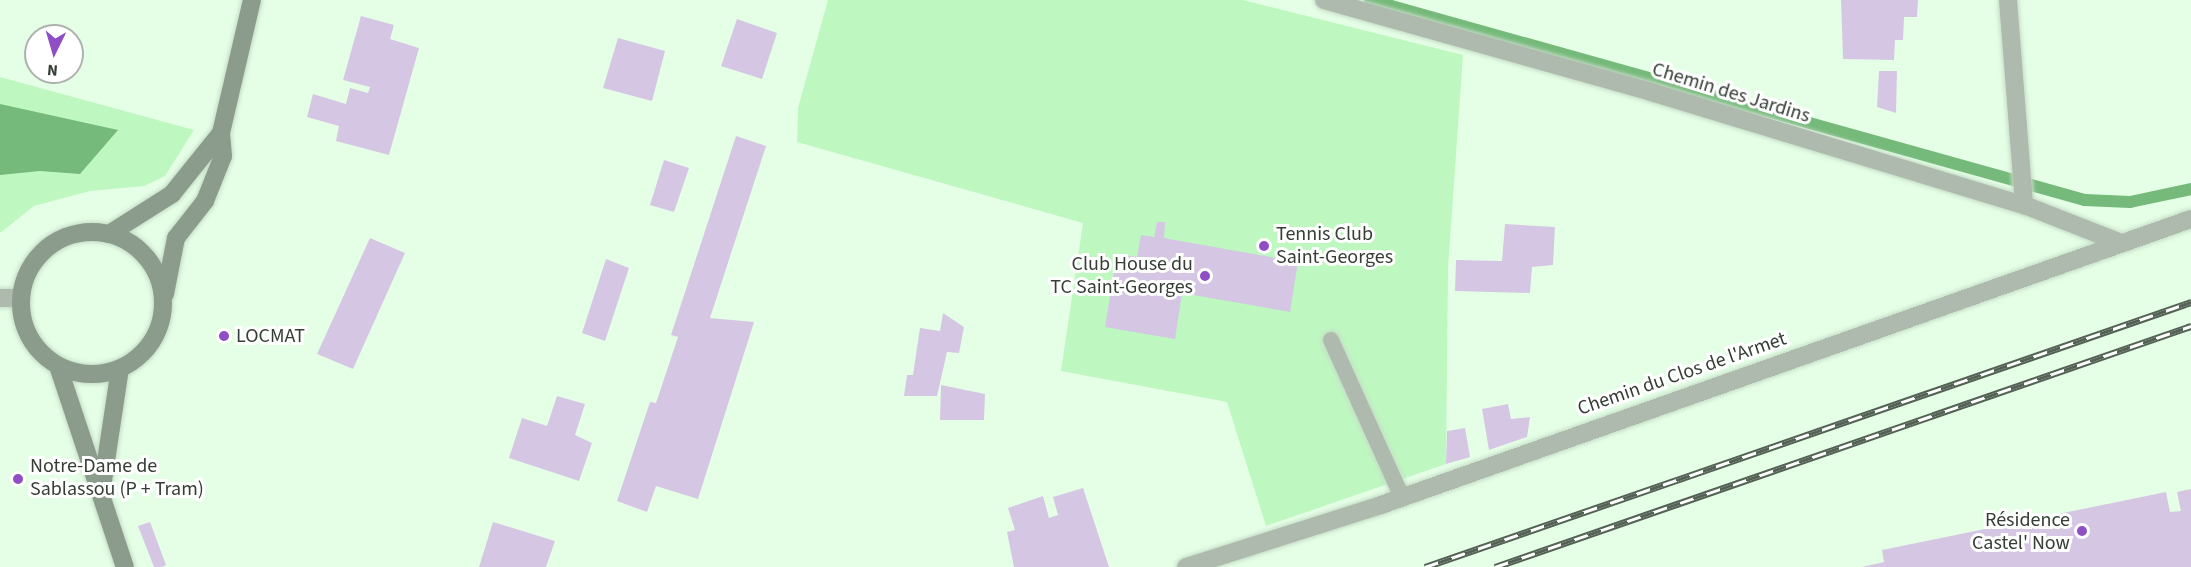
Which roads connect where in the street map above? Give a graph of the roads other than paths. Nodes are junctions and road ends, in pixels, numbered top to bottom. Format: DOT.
graph roads {
  1 [pos="252,0"];
  2 [pos="1324,0"];
  3 [pos="2008,0"];
  4 [pos="221,134"];
  5 [pos="2024,205"];
  6 [pos="2191,219"];
  7 [pos="109,234"];
  8 [pos="2121,243"];
  9 [pos="0,298"];
  10 [pos="21,298"];
  11 [pos="163,305"];
  12 [pos="1331,340"];
  13 [pos="58,366"];
  14 [pos="120,368"];
  15 [pos="100,494"];
  16 [pos="1402,497"];
  17 [pos="125,567"];
  18 [pos="1186,567"];
  1 -- 4 [label="main road"];
  2 -- 5 [label="street, Chemin des Jardins"];
  3 -- 5 [label="street"];
  4 -- 7 [label="main road"];
  4 -- 11 [label="main road"];
  5 -- 8 [label="street, Chemin des Jardins"];
  6 -- 8 [label="street, Chemin du Clos de l'Armet"];
  7 -- 10 [label="main road"];
  7 -- 11 [label="main road"];
  8 -- 16 [label="street, Chemin du Clos de l'Armet"];
  9 -- 10 [label="street"];
  10 -- 13 [label="main road"];
  11 -- 14 [label="main road"];
  12 -- 16 [label="lane"];
  13 -- 14 [label="main road"];
  13 -- 15 [label="main road"];
  14 -- 15 [label="main road"];
  15 -- 17 [label="main road"];
  16 -- 18 [label="street, Chemin du Clos de l'Armet"];
}
